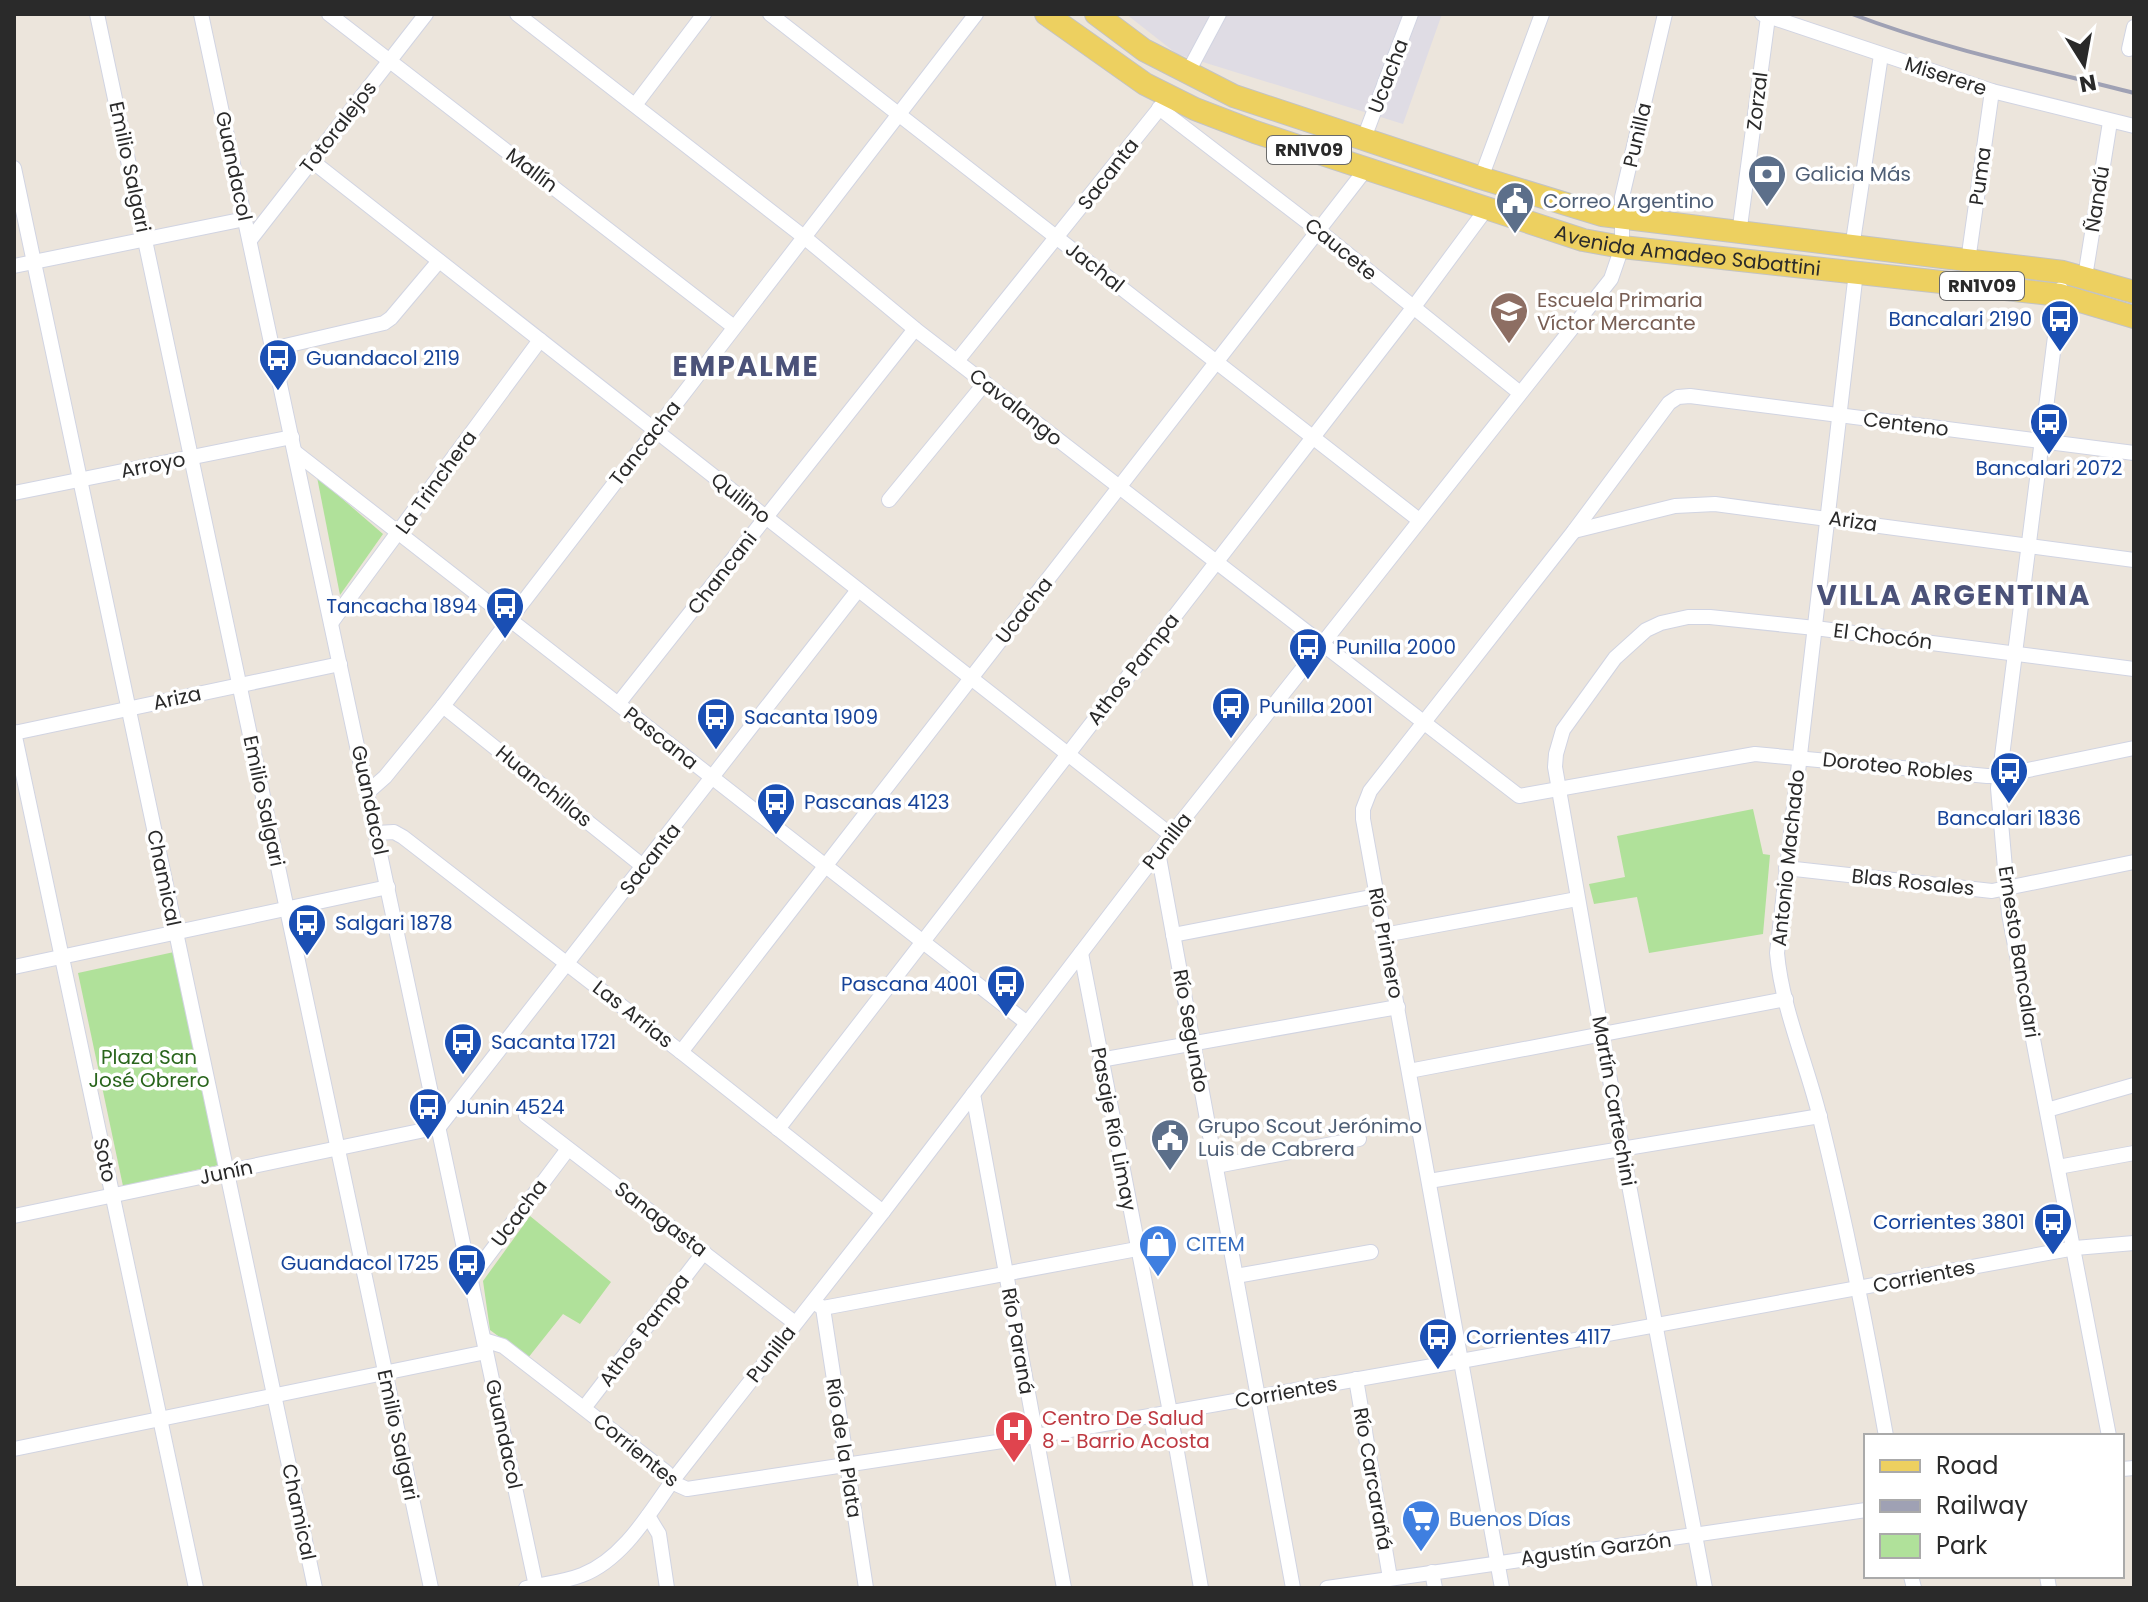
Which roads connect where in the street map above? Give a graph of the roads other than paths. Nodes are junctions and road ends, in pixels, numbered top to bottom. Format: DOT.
graph roads {
  1 [pos="97,14"];
  2 [pos="201,14"];
  3 [pos="329,14"];
  4 [pos="426,14"];
  5 [pos="517,14"];
  6 [pos="704,14"];
  7 [pos="770,14"];
  8 [pos="976,14"];
  9 [pos="1046,14"];
  10 [pos="1096,14"];
  11 [pos="1219,14"];
  12 [pos="1411,14"];
  13 [pos="1542,14"];
  14 [pos="1665,14"];
  15 [pos="1765,15"];
  16 [pos="2134,27"];
  17 [pos="2129,49"];
  18 [pos="1881,55"];
  19 [pos="389,60"];
  20 [pos="1187,74"];
  21 [pos="1992,91"];
  22 [pos="1164,103"];
  23 [pos="635,105"];
  24 [pos="898,114"];
  25 [pos="2110,122"];
  26 [pos="2134,126"];
  27 [pos="1364,138"];
  28 [pos="312,161"];
  29 [pos="14,168"];
  30 [pos="1366,169"];
  31 [pos="1481,178"];
  32 [pos="1487,208"];
  33 [pos="245,219"];
  34 [pos="1624,219"];
  35 [pos="1319,231"];
  36 [pos="1739,234"];
  37 [pos="804,237"];
  38 [pos="145,238"];
  39 [pos="1058,238"];
  40 [pos="250,240"];
  41 [pos="1622,247"];
  42 [pos="1852,248"];
  43 [pos="439,261"];
  44 [pos="1968,261"];
  45 [pos="34,262"];
  46 [pos="14,266"];
  47 [pos="1856,272"];
  48 [pos="2074,275"];
  49 [pos="2134,292"];
  50 [pos="2060,295"];
  51 [pos="1413,308"];
  52 [pos="2134,317"];
  53 [pos="734,327"];
  54 [pos="915,329"];
  55 [pos="540,340"];
  56 [pos="272,349"];
  57 [pos="957,361"];
  58 [pos="1217,362"];
  59 [pos="985,383"];
  60 [pos="1520,393"];
  61 [pos="1678,397"];
  62 [pos="1840,415"];
  63 [pos="655,430"];
  64 [pos="1313,437"];
  65 [pos="2041,441"];
  66 [pos="293,444"];
  67 [pos="2134,453"];
  68 [pos="191,458"];
  69 [pos="80,480"];
  70 [pos="1120,487"];
  71 [pos="14,493"];
  72 [pos="889,500"];
  73 [pos="766,517"];
  74 [pos="1828,518"];
  75 [pos="1419,520"];
  76 [pos="1574,531"];
  77 [pos="398,533"];
  78 [pos="2028,545"];
  79 [pos="2134,560"];
  80 [pos="1217,561"];
  81 [pos="858,590"];
  82 [pos="510,619"];
  83 [pos="331,623"];
  84 [pos="1815,628"];
  85 [pos="1635,638"];
  86 [pos="1323,643"];
  87 [pos="2015,652"];
  88 [pos="340,664"];
  89 [pos="2134,669"];
  90 [pos="971,678"];
  91 [pos="239,685"];
  92 [pos="618,704"];
  93 [pos="443,706"];
  94 [pos="129,709"];
  95 [pos="1424,722"];
  96 [pos="14,733"];
  97 [pos="2134,748"];
  98 [pos="1068,754"];
  99 [pos="1799,757"];
  100 [pos="1999,776"];
  101 [pos="713,778"];
  102 [pos="1559,790"];
  103 [pos="368,792"];
  104 [pos="1519,796"];
  105 [pos="377,833"];
  106 [pos="1171,835"];
  107 [pos="1158,852"];
  108 [pos="2134,862"];
  109 [pos="825,866"];
  110 [pos="644,867"];
  111 [pos="1786,868"];
  112 [pos="388,887"];
  113 [pos="2006,890"];
  114 [pos="1376,896"];
  115 [pos="1577,899"];
  116 [pos="287,909"];
  117 [pos="176,933"];
  118 [pos="1173,935"];
  119 [pos="1384,935"];
  120 [pos="923,942"];
  121 [pos="1081,953"];
  122 [pos="62,957"];
  123 [pos="568,964"];
  124 [pos="14,967"];
  125 [pos="1786,999"];
  126 [pos="1398,1007"];
  127 [pos="1027,1023"];
  128 [pos="1601,1034"];
  129 [pos="1193,1043"];
  130 [pos="681,1052"];
  131 [pos="1100,1060"];
  132 [pos="1409,1071"];
  133 [pos="2134,1085"];
  134 [pos="973,1094"];
  135 [pos="2047,1110"];
  136 [pos="526,1116"];
  137 [pos="1820,1116"];
  138 [pos="439,1127"];
  139 [pos="778,1129"];
  140 [pos="1359,1139"];
  141 [pos="337,1148"];
  142 [pos="1622,1148"];
  143 [pos="568,1149"];
  144 [pos="2134,1153"];
  145 [pos="1216,1166"];
  146 [pos="2058,1167"];
  147 [pos="227,1172"];
  148 [pos="1429,1181"];
  149 [pos="113,1196"];
  150 [pos="883,1212"];
  151 [pos="14,1216"];
  152 [pos="2134,1243"];
  153 [pos="2075,1248"];
  154 [pos="1137,1249"];
  155 [pos="704,1252"];
  156 [pos="1371,1252"];
  157 [pos="1006,1274"];
  158 [pos="1236,1276"];
  159 [pos="471,1278"];
  160 [pos="1859,1288"];
  161 [pos="818,1305"];
  162 [pos="795,1323"];
  163 [pos="1656,1325"];
  164 [pos="485,1346"];
  165 [pos="1461,1361"];
  166 [pos="384,1373"];
  167 [pos="1356,1379"];
  168 [pos="274,1396"];
  169 [pos="1258,1397"];
  170 [pos="584,1408"];
  171 [pos="1170,1412"];
  172 [pos="160,1419"];
  173 [pos="1886,1434"];
  174 [pos="2109,1434"];
  175 [pos="1036,1436"];
  176 [pos="14,1449"];
  177 [pos="846,1465"];
  178 [pos="673,1480"];
  179 [pos="1864,1510"];
  180 [pos="648,1516"];
  181 [pos="1695,1537"];
  182 [pos="1497,1562"];
  183 [pos="1432,1572"];
  184 [pos="1390,1578"];
  185 [pos="531,1587"];
  186 [pos="196,1588"];
  187 [pos="315,1588"];
  188 [pos="431,1588"];
  189 [pos="667,1588"];
  190 [pos="866,1588"];
  191 [pos="1064,1588"];
  192 [pos="1201,1588"];
  193 [pos="1293,1588"];
  194 [pos="1327,1588"];
  195 [pos="1435,1588"];
  196 [pos="1502,1588"];
  197 [pos="1705,1588"];
  1 -- 38 [label="street, Emilio Salgari"];
  2 -- 33 [label="street, Guandacol"];
  3 -- 19 [label="street, Mallín"];
  4 -- 19 [label="street, Totoralejos"];
  5 -- 23 [label="street, Cavalango"];
  6 -- 23 [label="street"];
  7 -- 24 [label="street, Jachal"];
  8 -- 24 [label="street, Tancacha"];
  9 -- 22 [label="main road, Avenida Amadeo Sabattini / RN1V09"];
  10 -- 20 [label="main road, Avenida Amadeo Sabattini / RN1V09"];
  11 -- 20 [label="street"];
  12 -- 27 [label="street, Ucacha"];
  13 -- 31 [label="street"];
  14 -- 34 [label="street, Punilla"];
  15 -- 18 [label="street, Miserere"];
  15 -- 36 [label="street, Zorzal"];
  16 -- 17 [label="street"];
  18 -- 21 [label="street, Miserere"];
  18 -- 42 [label="street"];
  19 -- 28 [label="street, Totoralejos"];
  19 -- 53 [label="street, Mallín"];
  20 -- 27 [label="main road, Avenida Amadeo Sabattini / RN1V09"];
  21 -- 25 [label="street, Miserere"];
  21 -- 44 [label="street, Puma"];
  22 -- 30 [label="main road, Avenida Amadeo Sabattini / RN1V09"];
  22 -- 35 [label="street, Caucete"];
  22 -- 39 [label="street, Sacanta"];
  23 -- 37 [label="street, Cavalango"];
  24 -- 37 [label="street, Tancacha"];
  24 -- 39 [label="street, Jachal"];
  25 -- 26 [label="street, Miserere"];
  25 -- 48 [label="street, Ñandú"];
  27 -- 31 [label="main road, Avenida Amadeo Sabattini / RN1V09"];
  28 -- 40 [label="street, Totoralejos"];
  28 -- 43 [label="street, Quilino"];
  29 -- 45 [label="street, Chamical"];
  30 -- 32 [label="main road, Avenida Amadeo Sabattini / RN1V09"];
  30 -- 35 [label="street, Ucacha"];
  31 -- 34 [label="main road, Avenida Amadeo Sabattini / RN1V09"];
  32 -- 41 [label="main road, Avenida Amadeo Sabattini / RN1V09"];
  32 -- 51 [label="street, Athos Pampa"];
  33 -- 38 [label="street"];
  33 -- 40 [label="street, Guandacol"];
  34 -- 36 [label="main road, Avenida Amadeo Sabattini / RN1V09"];
  34 -- 41 [label="street, Punilla"];
  35 -- 51 [label="street, Caucete"];
  35 -- 58 [label="street, Ucacha"];
  36 -- 42 [label="main road, Avenida Amadeo Sabattini / RN1V09"];
  37 -- 53 [label="street, Tancacha"];
  37 -- 54 [label="street, Cavalango"];
  38 -- 45 [label="street"];
  38 -- 68 [label="street, Emilio Salgari"];
  39 -- 57 [label="street, Sacanta"];
  39 -- 58 [label="street, Jachal"];
  40 -- 56 [label="street, Guandacol"];
  41 -- 47 [label="main road, Avenida Amadeo Sabattini / RN1V09"];
  41 -- 60 [label="street, Punilla"];
  42 -- 44 [label="main road, Avenida Amadeo Sabattini / RN1V09"];
  43 -- 55 [label="street, Quilino"];
  43 -- 56 [label="street"];
  44 -- 48 [label="main road, Avenida Amadeo Sabattini / RN1V09"];
  45 -- 46 [label="street"];
  45 -- 69 [label="street, Chamical"];
  47 -- 50 [label="main road, Avenida Amadeo Sabattini / RN1V09"];
  47 -- 62 [label="street, Antonio Machado"];
  48 -- 49 [label="main road, Avenida Amadeo Sabattini / RN1V09"];
  48 -- 50 [label="street, Ernesto Bancalari"];
  50 -- 52 [label="main road, Avenida Amadeo Sabattini / RN1V09"];
  50 -- 65 [label="street, Ernesto Bancalari"];
  51 -- 60 [label="street, Caucete"];
  51 -- 64 [label="street, Athos Pampa"];
  53 -- 63 [label="street, Tancacha"];
  54 -- 57 [label="street, Cavalango"];
  54 -- 73 [label="street, Chancani"];
  55 -- 63 [label="street, Quilino"];
  55 -- 77 [label="street, La Trinchera"];
  56 -- 66 [label="street, Guandacol"];
  57 -- 59 [label="street, Cavalango"];
  58 -- 64 [label="street, Jachal"];
  58 -- 70 [label="street, Ucacha"];
  59 -- 70 [label="street, Cavalango"];
  59 -- 72 [label="street"];
  60 -- 75 [label="street, Punilla"];
  61 -- 62 [label="street, Centeno"];
  61 -- 76 [label="street, Río Primero"];
  62 -- 65 [label="street, Centeno"];
  62 -- 74 [label="street, Antonio Machado"];
  63 -- 73 [label="street, Quilino"];
  63 -- 82 [label="street, Tancacha"];
  64 -- 75 [label="street, Jachal"];
  64 -- 80 [label="street, Athos Pampa"];
  65 -- 67 [label="street, Centeno"];
  65 -- 78 [label="street, Ernesto Bancalari"];
  66 -- 68 [label="street, Arroyo"];
  66 -- 77 [label="street, Pascana"];
  66 -- 83 [label="street, Guandacol"];
  68 -- 69 [label="street, Arroyo"];
  68 -- 91 [label="street, Emilio Salgari"];
  69 -- 71 [label="street, Arroyo"];
  69 -- 94 [label="street, Chamical"];
  70 -- 80 [label="street, Cavalango"];
  70 -- 90 [label="street, Ucacha"];
  73 -- 81 [label="street, Quilino"];
  73 -- 92 [label="street, Chancani"];
  74 -- 76 [label="street, Ariza"];
  74 -- 78 [label="street, Ariza"];
  74 -- 84 [label="street, Antonio Machado"];
  75 -- 86 [label="street, Punilla"];
  76 -- 95 [label="street, Río Primero"];
  77 -- 82 [label="street, Pascana"];
  77 -- 83 [label="street, La Trinchera"];
  78 -- 79 [label="street, Ariza"];
  78 -- 87 [label="street, Ernesto Bancalari"];
  80 -- 86 [label="street, Cavalango"];
  80 -- 98 [label="street, Athos Pampa"];
  81 -- 90 [label="street, Quilino"];
  81 -- 101 [label="street, Sacanta"];
  82 -- 92 [label="street, Pascana"];
  82 -- 93 [label="street, Tancacha"];
  83 -- 88 [label="street, Guandacol"];
  84 -- 85 [label="street, El Chocón"];
  84 -- 87 [label="street, El Chocón"];
  84 -- 99 [label="street, Antonio Machado"];
  85 -- 102 [label="street, Martín Cartechini"];
  86 -- 95 [label="street, Cavalango"];
  86 -- 106 [label="street, Punilla"];
  87 -- 89 [label="street, El Chocón"];
  87 -- 100 [label="street, Ernesto Bancalari"];
  88 -- 91 [label="street, Ariza"];
  88 -- 103 [label="street, Guandacol"];
  90 -- 98 [label="street, Quilino"];
  90 -- 109 [label="street, Ucacha"];
  91 -- 94 [label="street, Ariza"];
  91 -- 116 [label="street, Emilio Salgari"];
  92 -- 101 [label="street, Pascana"];
  93 -- 103 [label="street, Tancacha"];
  93 -- 110 [label="street, Huanchillas"];
  94 -- 96 [label="street, Ariza"];
  94 -- 117 [label="street, Chamical"];
  95 -- 104 [label="street, Cavalango"];
  95 -- 114 [label="street, Río Primero"];
  96 -- 122 [label="street, Soto"];
  97 -- 100 [label="street, Doroteo Robles"];
  98 -- 106 [label="street, Quilino"];
  98 -- 120 [label="street, Athos Pampa"];
  99 -- 100 [label="street, Doroteo Robles"];
  99 -- 102 [label="street, Doroteo Robles"];
  99 -- 111 [label="street, Antonio Machado"];
  100 -- 113 [label="street, Ernesto Bancalari"];
  101 -- 109 [label="street, Pascana"];
  101 -- 110 [label="street, Sacanta"];
  102 -- 104 [label="street, Doroteo Robles"];
  102 -- 115 [label="street, Martín Cartechini"];
  103 -- 105 [label="street, Guandacol"];
  105 -- 112 [label="street, Guandacol"];
  105 -- 123 [label="street, Las Arrias"];
  106 -- 107 [label="street, Punilla"];
  107 -- 118 [label="street, Río Segundo"];
  107 -- 121 [label="street, Punilla"];
  108 -- 113 [label="street, Blas Rosales"];
  109 -- 120 [label="street, Pascana"];
  109 -- 130 [label="street, Ucacha"];
  110 -- 123 [label="street, Sacanta"];
  111 -- 113 [label="street, Blas Rosales"];
  111 -- 125 [label="street, Antonio Machado"];
  112 -- 116 [label="street"];
  112 -- 138 [label="street, Guandacol"];
  113 -- 135 [label="street, Ernesto Bancalari"];
  114 -- 118 [label="street"];
  114 -- 119 [label="street, Río Primero"];
  115 -- 119 [label="street"];
  115 -- 128 [label="street, Martín Cartechini"];
  116 -- 117 [label="street"];
  116 -- 141 [label="street, Emilio Salgari"];
  117 -- 122 [label="street"];
  117 -- 147 [label="street, Chamical"];
  118 -- 129 [label="street, Río Segundo"];
  119 -- 126 [label="street, Río Primero"];
  120 -- 127 [label="street, Pascana"];
  120 -- 139 [label="street, Athos Pampa"];
  121 -- 127 [label="street, Punilla"];
  121 -- 131 [label="street, Pasaje Río Limay"];
  122 -- 124 [label="street"];
  122 -- 149 [label="street, Soto"];
  123 -- 130 [label="street, Las Arrias"];
  123 -- 138 [label="street, Sacanta"];
  125 -- 128 [label="street"];
  125 -- 137 [label="street, Antonio Machado"];
  126 -- 129 [label="street"];
  126 -- 132 [label="street, Río Primero"];
  127 -- 134 [label="street, Punilla"];
  128 -- 132 [label="street"];
  128 -- 142 [label="street, Martín Cartechini"];
  129 -- 131 [label="street"];
  129 -- 145 [label="street, Río Segundo"];
  130 -- 139 [label="street, Las Arrias"];
  131 -- 154 [label="street, Pasaje Río Limay"];
  132 -- 148 [label="street, Río Primero"];
  133 -- 135 [label="street"];
  134 -- 150 [label="street, Punilla"];
  134 -- 157 [label="street, Río Paraná"];
  135 -- 146 [label="street, Ernesto Bancalari"];
  136 -- 143 [label="street, Sanagasta"];
  137 -- 142 [label="street"];
  137 -- 160 [label="street, Antonio Machado"];
  138 -- 141 [label="street, Junín"];
  138 -- 159 [label="street, Guandacol"];
  139 -- 150 [label="street, Las Arrias"];
  140 -- 145 [label="street"];
  141 -- 147 [label="street, Junín"];
  141 -- 166 [label="street, Emilio Salgari"];
  142 -- 148 [label="street"];
  142 -- 163 [label="street, Martín Cartechini"];
  143 -- 155 [label="street, Sanagasta"];
  143 -- 159 [label="street, Ucacha"];
  144 -- 146 [label="street"];
  145 -- 158 [label="street, Río Segundo"];
  146 -- 153 [label="street, Ernesto Bancalari"];
  147 -- 149 [label="street, Junín"];
  147 -- 168 [label="street, Chamical"];
  148 -- 165 [label="street, Río Primero"];
  149 -- 151 [label="street, Junín"];
  149 -- 172 [label="street, Soto"];
  150 -- 161 [label="street, Punilla"];
  152 -- 153 [label="street, Corrientes"];
  153 -- 160 [label="street, Corrientes"];
  153 -- 174 [label="street, Ernesto Bancalari"];
  154 -- 157 [label="street"];
  154 -- 171 [label="street, Pasaje Río Limay"];
  155 -- 162 [label="street, Sanagasta"];
  155 -- 170 [label="street, Athos Pampa"];
  156 -- 158 [label="street"];
  157 -- 161 [label="street"];
  157 -- 175 [label="street, Río Paraná"];
  158 -- 169 [label="street, Río Segundo"];
  159 -- 164 [label="street, Guandacol"];
  160 -- 163 [label="street, Corrientes"];
  160 -- 173 [label="street, Antonio Machado"];
  161 -- 162 [label="street, Punilla"];
  161 -- 177 [label="street, Río de la Plata"];
  162 -- 178 [label="street, Punilla"];
  163 -- 165 [label="street, Corrientes"];
  163 -- 181 [label="street, Martín Cartechini"];
  164 -- 166 [label="street"];
  164 -- 170 [label="street, Corrientes"];
  164 -- 185 [label="street, Guandacol"];
  165 -- 167 [label="street, Corrientes"];
  165 -- 182 [label="street, Río Primero"];
  166 -- 168 [label="street"];
  166 -- 188 [label="street, Emilio Salgari"];
  167 -- 169 [label="street, Corrientes"];
  167 -- 184 [label="street, Río Carcarañá"];
  168 -- 172 [label="street"];
  168 -- 187 [label="street, Chamical"];
  169 -- 171 [label="street, Corrientes"];
  169 -- 193 [label="street, Río Segundo"];
  170 -- 178 [label="street, Corrientes"];
  171 -- 175 [label="street, Corrientes"];
  171 -- 192 [label="street, Pasaje Río Limay"];
  172 -- 176 [label="street"];
  172 -- 186 [label="street, Soto"];
  175 -- 177 [label="street, Corrientes"];
  175 -- 191 [label="street, Río Paraná"];
  177 -- 178 [label="street, Corrientes"];
  177 -- 190 [label="street, Río de la Plata"];
  178 -- 180 [label="street, Punilla"];
  179 -- 181 [label="street, Agustín Garzón"];
  180 -- 185 [label="street, Punilla"];
  180 -- 189 [label="street"];
  181 -- 182 [label="street, Agustín Garzón"];
  181 -- 197 [label="street, Martín Cartechini"];
  182 -- 183 [label="street, Agustín Garzón"];
  182 -- 196 [label="street, Río Primero"];
  183 -- 184 [label="street, Agustín Garzón"];
  183 -- 195 [label="street"];
  184 -- 194 [label="street, Agustín Garzón"];
}
